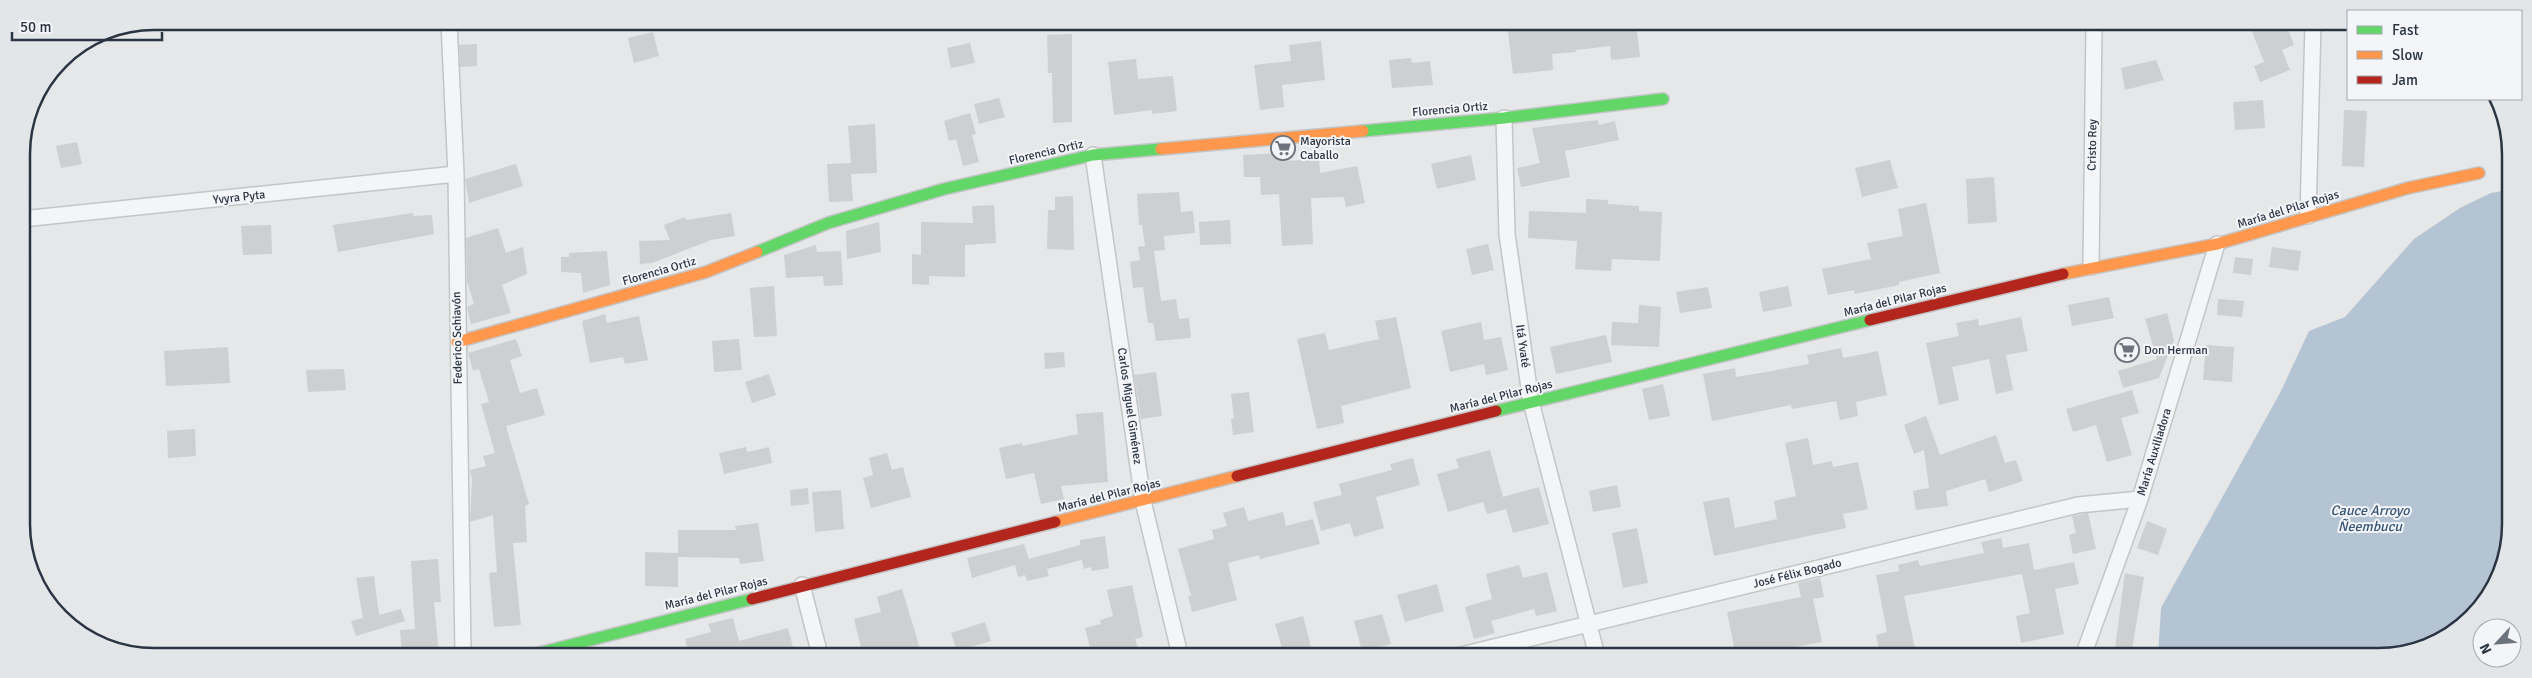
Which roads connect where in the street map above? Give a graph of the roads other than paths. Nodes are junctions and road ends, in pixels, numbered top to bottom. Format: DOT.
graph roads {
  1 [pos="449,30"];
  2 [pos="2094,30"];
  3 [pos="2313,30"];
  4 [pos="1663,99"];
  5 [pos="1504,118"];
  6 [pos="1093,155"];
  7 [pos="2479,173"];
  8 [pos="456,174"];
  9 [pos="2308,216"];
  10 [pos="30,218"];
  11 [pos="2217,244"];
  12 [pos="2090,267"];
  13 [pos="457,342"];
  14 [pos="1531,402"];
  15 [pos="2140,499"];
  16 [pos="1143,501"];
  17 [pos="802,585"];
  18 [pos="1589,623"];
  19 [pos="463,648"];
  20 [pos="558,648"];
  21 [pos="818,648"];
  22 [pos="1178,648"];
  23 [pos="1489,648"];
  24 [pos="1595,648"];
  25 [pos="2086,648"];
  1 -- 8 [label="street, Federico Schiavón"];
  2 -- 12 [label="street, Cristo Rey"];
  3 -- 9 [label="street"];
  4 -- 5 [label="street, Florencia Ortiz"];
  5 -- 6 [label="street, Florencia Ortiz"];
  5 -- 14 [label="street, Itá Yvaté"];
  6 -- 13 [label="street, Florencia Ortiz"];
  6 -- 16 [label="street, Carlos Miguel Giménez"];
  7 -- 9 [label="street, María del Pilar Rojas"];
  8 -- 10 [label="street, Yvyra Pyta"];
  8 -- 13 [label="street, Federico Schiavón"];
  9 -- 11 [label="street, María del Pilar Rojas"];
  11 -- 12 [label="street, María del Pilar Rojas"];
  11 -- 15 [label="street, María Auxiliadora"];
  12 -- 14 [label="street, María del Pilar Rojas"];
  13 -- 19 [label="street, Federico Schiavón"];
  14 -- 16 [label="street, María del Pilar Rojas"];
  14 -- 18 [label="street, Itá Yvaté"];
  15 -- 18 [label="street, José Félix Bogado"];
  15 -- 25 [label="street, María Auxiliadora"];
  16 -- 17 [label="street, María del Pilar Rojas"];
  16 -- 22 [label="street, Carlos Miguel Giménez"];
  17 -- 20 [label="street, María del Pilar Rojas"];
  17 -- 21 [label="street"];
  18 -- 23 [label="street, José Félix Bogado"];
  18 -- 24 [label="street, Itá Yvaté"];
}
